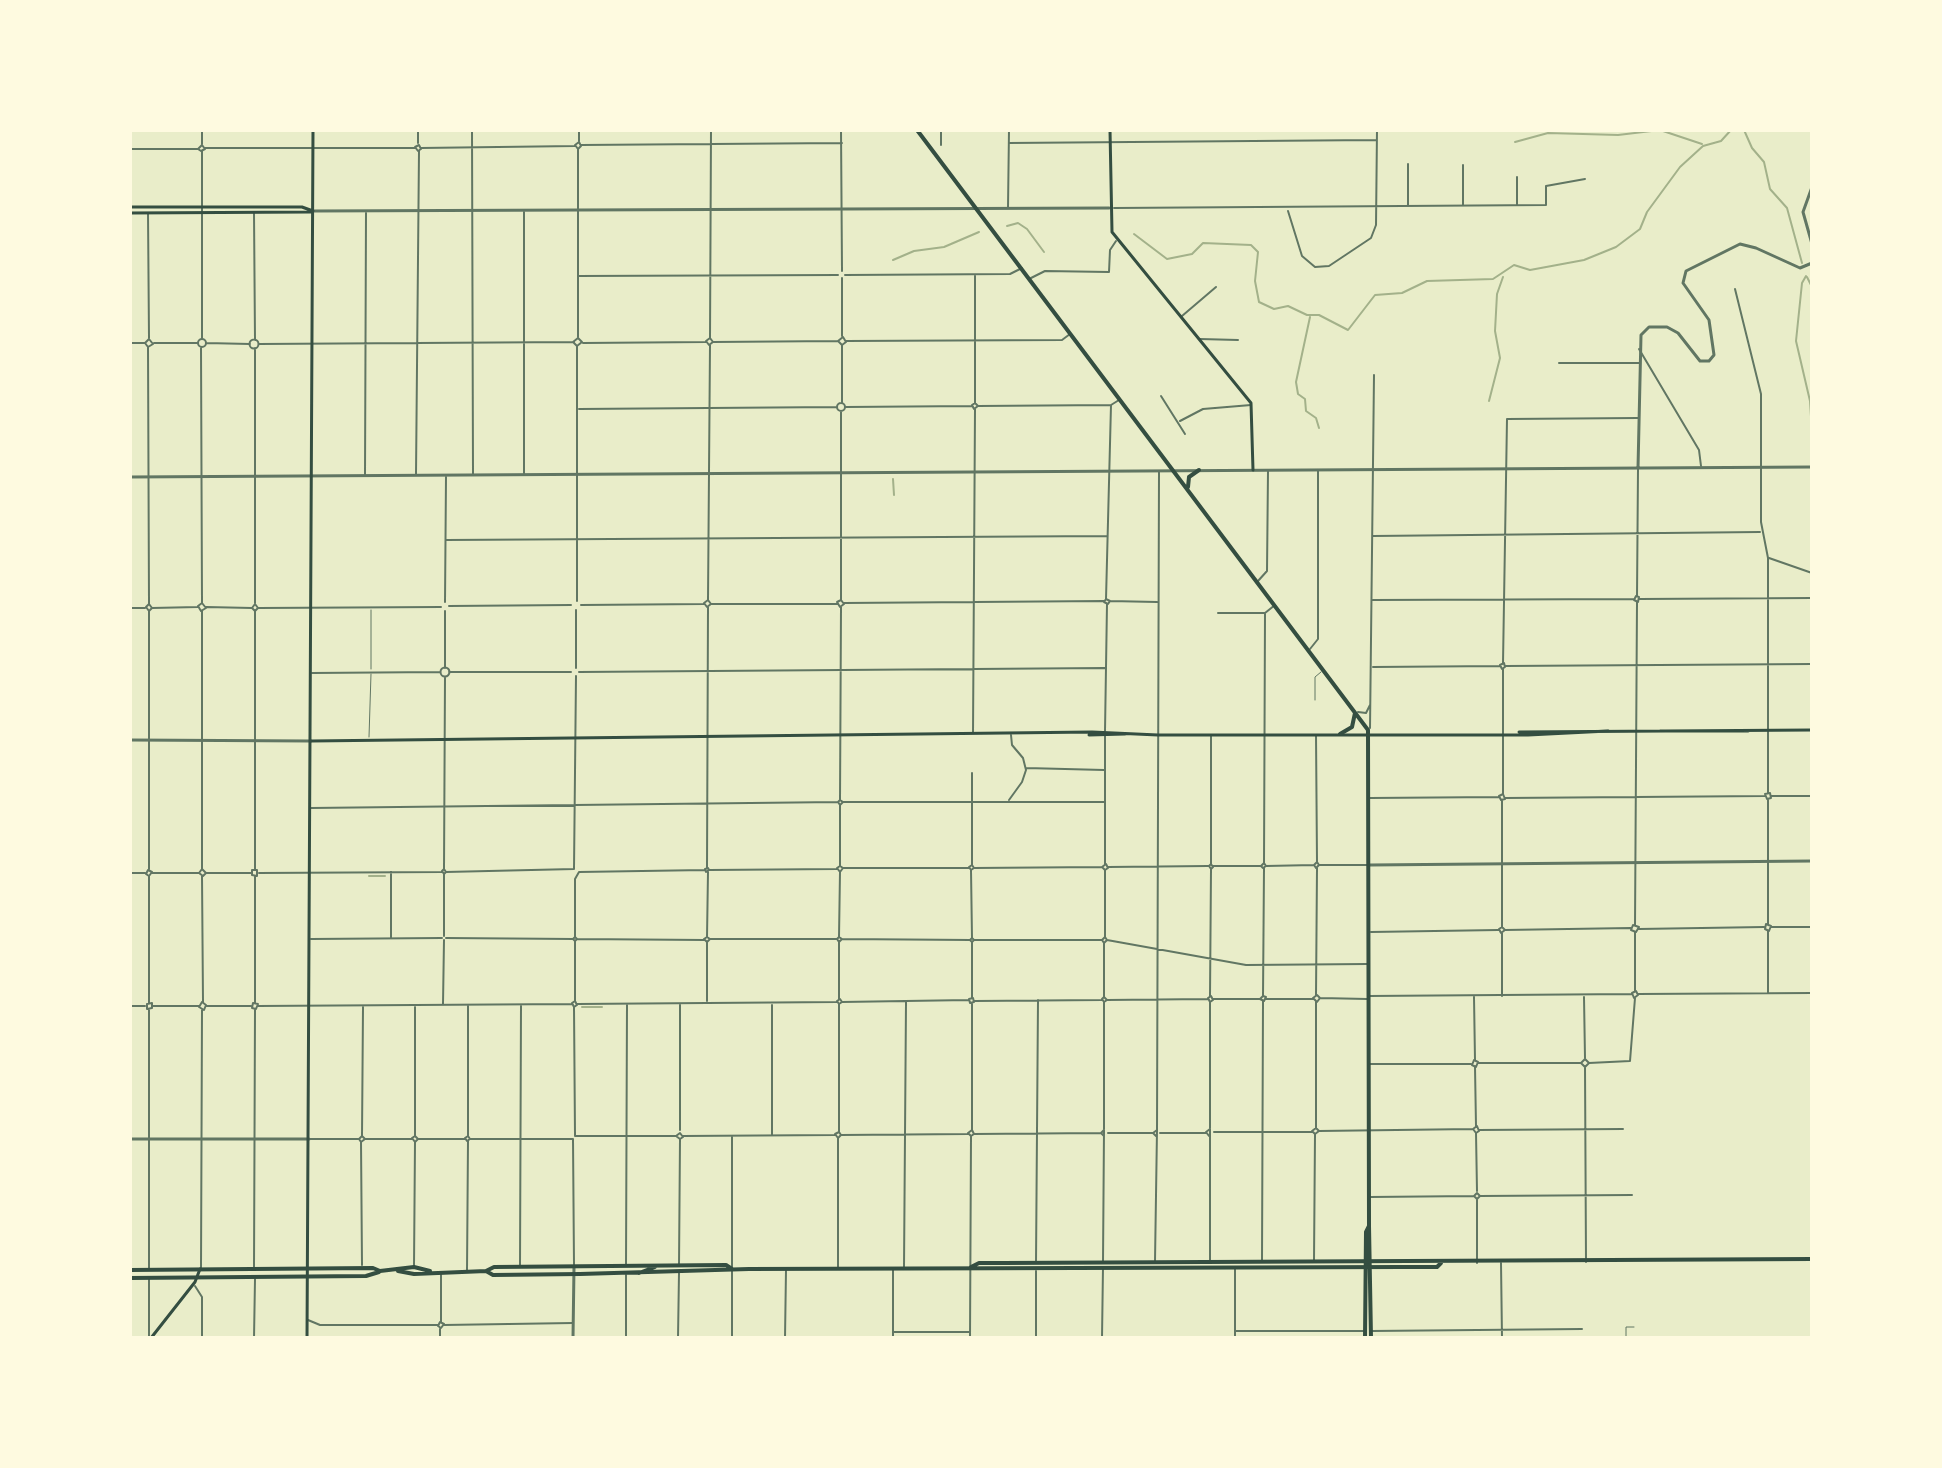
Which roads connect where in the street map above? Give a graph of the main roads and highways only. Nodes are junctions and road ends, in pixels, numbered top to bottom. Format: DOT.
graph roads {
  1 [pos="313,130"];
  2 [pos="917,130"];
  3 [pos="1110,130"];
  4 [pos="130,207"];
  5 [pos="313,211"];
  6 [pos="130,213"];
  7 [pos="1199,470"];
  8 [pos="1253,470"];
  9 [pos="1188,489"];
  10 [pos="1354,711"];
  11 [pos="1812,730"];
  12 [pos="1369,733"];
  13 [pos="1340,734"];
  14 [pos="311,741"];
  15 [pos="1812,1259"];
  16 [pos="1368,1261"];
  17 [pos="1441,1263"];
  18 [pos="656,1266"];
  19 [pos="1103,1266"];
  20 [pos="971,1267"];
  21 [pos="308,1268"];
  22 [pos="1368,1268"];
  23 [pos="200,1269"];
  24 [pos="679,1269"];
  25 [pos="130,1270"];
  26 [pos="380,1271"];
  27 [pos="398,1271"];
  28 [pos="430,1271"];
  29 [pos="486,1271"];
  30 [pos="639,1273"];
  31 [pos="197,1277"];
  32 [pos="307,1277"];
  33 [pos="130,1278"];
  34 [pos="150,1338"];
  35 [pos="307,1338"];
  36 [pos="1368,1338"];
  1 -- 5 [label="main road"];
  2 -- 9 [label="main road"];
  3 -- 8 [label="main road"];
  4 -- 5 [label="main road"];
  5 -- 6 [label="main road"];
  5 -- 14 [label="main road"];
  7 -- 9 [label="main road"];
  9 -- 10 [label="main road"];
  10 -- 12 [label="main road"];
  10 -- 13 [label="main road"];
  11 -- 12 [label="main road"];
  12 -- 13 [label="main road"];
  12 -- 16 [label="main road"];
  13 -- 14 [label="main road"];
  14 -- 21 [label="main road"];
  15 -- 17 [label="main road"];
  16 -- 17 [label="main road"];
  16 -- 19 [label="main road"];
  16 -- 22 [label="main road"];
  17 -- 22 [label="main road"];
  18 -- 24 [label="main road"];
  18 -- 29 [label="main road"];
  18 -- 30 [label="main road"];
  19 -- 20 [label="main road"];
  19 -- 20 [label="main road"];
  19 -- 22 [label="main road"];
  20 -- 24 [label="main road"];
  21 -- 23 [label="main road"];
  21 -- 26 [label="main road"];
  21 -- 32 [label="main road"];
  22 -- 36 [label="main road"];
  23 -- 25 [label="main road"];
  23 -- 31 [label="main road"];
  24 -- 30 [label="main road"];
  26 -- 27 [label="main road"];
  26 -- 32 [label="main road"];
  27 -- 28 [label="main road"];
  27 -- 28 [label="main road"];
  28 -- 29 [label="main road"];
  29 -- 30 [label="main road"];
  31 -- 32 [label="main road"];
  31 -- 33 [label="main road"];
  31 -- 34 [label="main road"];
  32 -- 35 [label="main road"];
}
